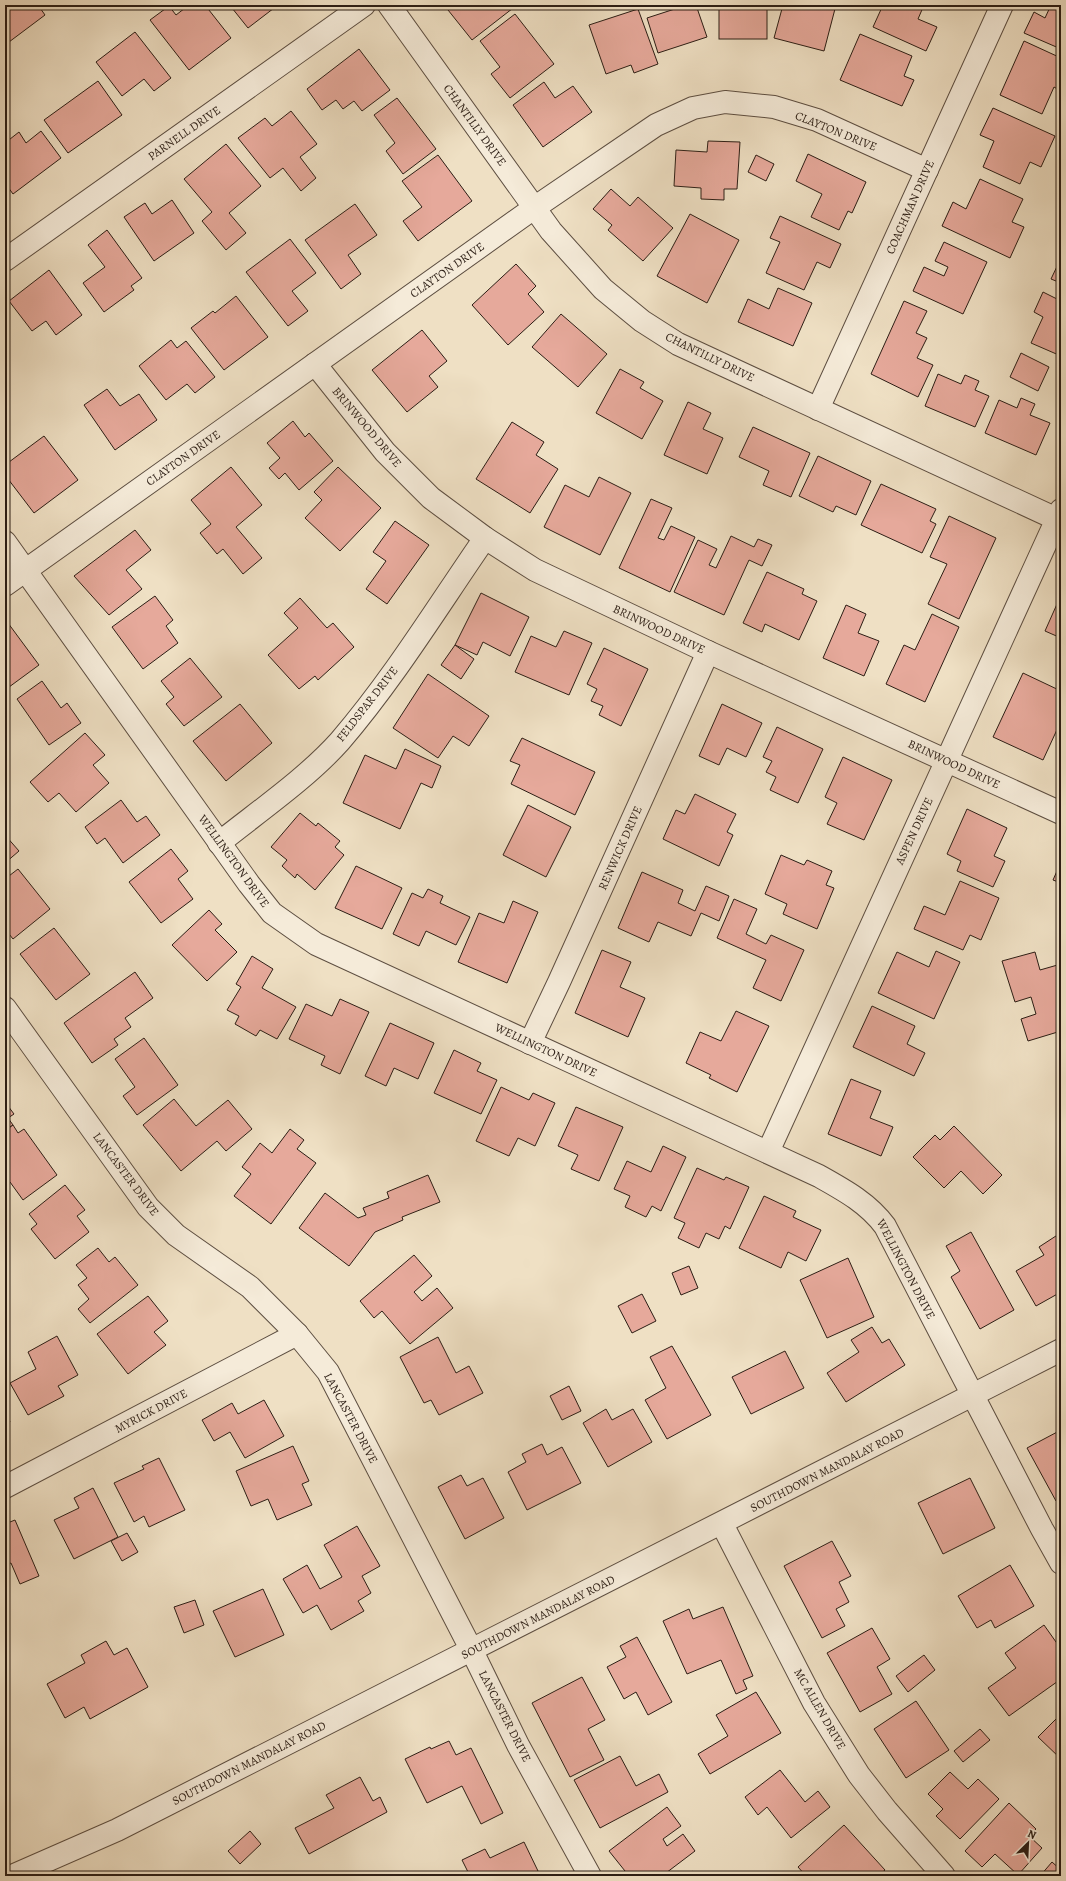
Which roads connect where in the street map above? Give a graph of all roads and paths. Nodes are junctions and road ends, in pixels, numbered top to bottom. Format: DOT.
graph roads {
  1 [pos="364,5"];
  2 [pos="389,5"];
  3 [pos="1002,5"];
  4 [pos="927,170"];
  5 [pos="534,208"];
  6 [pos="5,260"];
  7 [pos="316,364"];
  8 [pos="818,409"];
  9 [pos="1060,516"];
  10 [pos="485,538"];
  11 [pos="5,542"];
  12 [pos="25,571"];
  13 [pos="5,585"];
  14 [pos="708,652"];
  15 [pos="946,761"];
  16 [pos="1061,813"];
  17 [pos="220,842"];
  18 [pos="5,1008"];
  19 [pos="530,1043"];
  20 [pos="768,1152"];
  21 [pos="297,1334"];
  22 [pos="1061,1350"];
  23 [pos="973,1396"];
  24 [pos="5,1487"];
  25 [pos="722,1524"];
  26 [pos="1061,1563"];
  27 [pos="472,1651"];
  28 [pos="12,1876"];
  29 [pos="590,1876"];
  30 [pos="944,1876"];
  1 -- 6 [label="street, PARNELL DRIVE"];
  2 -- 5 [label="street, CHANTILLY DRIVE"];
  3 -- 4 [label="street, COACHMAN DRIVE"];
  4 -- 5 [label="street, CLAYTON DRIVE"];
  4 -- 8 [label="street, COACHMAN DRIVE"];
  5 -- 7 [label="street, CLAYTON DRIVE"];
  5 -- 8 [label="street, CHANTILLY DRIVE"];
  7 -- 10 [label="street, BRINWOOD DRIVE"];
  7 -- 12 [label="street, CLAYTON DRIVE"];
  8 -- 9 [label="street, CHANTILLY DRIVE"];
  9 -- 15 [label="street, ASPEN DRIVE"];
  10 -- 14 [label="street, BRINWOOD DRIVE"];
  10 -- 17 [label="street, FELDSPAR DRIVE"];
  11 -- 12 [label="street, WELLINGTON DRIVE"];
  12 -- 13 [label="street, CLAYTON DRIVE"];
  12 -- 17 [label="street, WELLINGTON DRIVE"];
  14 -- 15 [label="street, BRINWOOD DRIVE"];
  14 -- 19 [label="street, RENWICK DRIVE"];
  15 -- 16 [label="street, BRINWOOD DRIVE"];
  15 -- 20 [label="street, ASPEN DRIVE"];
  17 -- 19 [label="street, WELLINGTON DRIVE"];
  18 -- 21 [label="street, LANCASTER DRIVE"];
  19 -- 20 [label="street, WELLINGTON DRIVE"];
  20 -- 23 [label="street, WELLINGTON DRIVE"];
  21 -- 24 [label="street, MYRICK DRIVE"];
  21 -- 27 [label="street, LANCASTER DRIVE"];
  22 -- 23 [label="street, SOUTHDOWN MANDALAY ROAD"];
  23 -- 25 [label="street, SOUTHDOWN MANDALAY ROAD"];
  23 -- 26 [label="street, WELLINGTON DRIVE"];
  25 -- 27 [label="street, SOUTHDOWN MANDALAY ROAD"];
  25 -- 30 [label="street, MC ALLEN DRIVE"];
  27 -- 28 [label="street, SOUTHDOWN MANDALAY ROAD"];
  27 -- 29 [label="street, LANCASTER DRIVE"];
}
